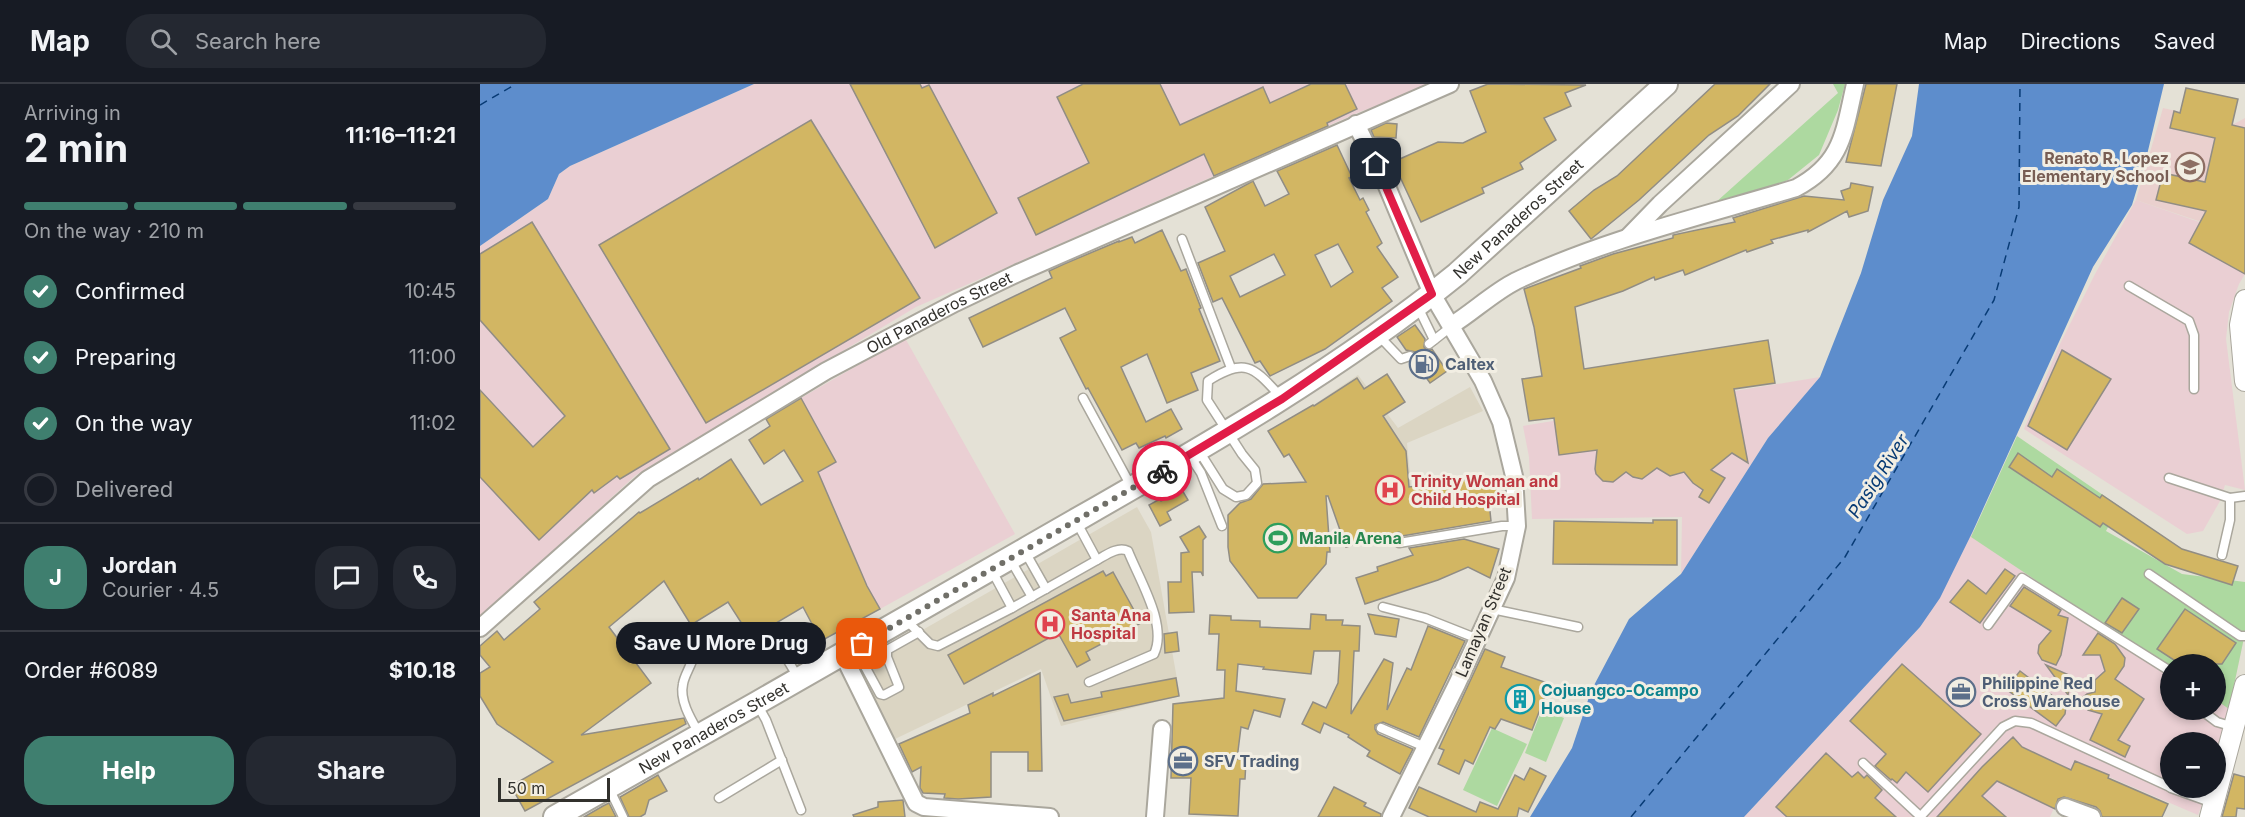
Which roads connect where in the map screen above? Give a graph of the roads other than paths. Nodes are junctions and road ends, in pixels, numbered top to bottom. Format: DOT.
graph roads {
  1 [pos="1450,84"];
  2 [pos="1666,84"];
  3 [pos="1791,84"];
  4 [pos="1855,84"];
  5 [pos="1356,124"];
  6 [pos="1627,238"];
  7 [pos="1182,239"];
  8 [pos="2129,286"];
  9 [pos="1425,299"];
  10 [pos="2245,300"];
  11 [pos="1452,326"];
  12 [pos="1376,334"];
  13 [pos="1410,356"];
  14 [pos="1231,368"];
  15 [pos="2245,381"];
  16 [pos="2194,389"];
  17 [pos="1083,398"];
  18 [pos="1282,399"];
  19 [pos="1227,433"];
  20 [pos="1194,453"];
  21 [pos="2169,478"];
  22 [pos="1132,489"];
  23 [pos="2245,496"];
  24 [pos="2230,498"];
  25 [pos="1076,521"];
  26 [pos="1222,526"];
  27 [pos="1517,526"];
  28 [pos="1399,543"];
  29 [pos="2222,555"];
  30 [pos="1008,559"];
  31 [pos="1097,560"];
  32 [pos="2150,574"];
  33 [pos="1046,589"];
  34 [pos="1032,597"];
  35 [pos="1383,607"];
  36 [pos="1012,608"];
  37 [pos="1492,609"];
  38 [pos="1988,625"];
  39 [pos="912,626"];
  40 [pos="1578,627"];
  41 [pos="480,628"];
  42 [pos="771,634"];
  43 [pos="2245,636"];
  44 [pos="1478,639"];
  45 [pos="849,651"];
  46 [pos="692,661"];
  47 [pos="2160,665"];
  48 [pos="799,680"];
  49 [pos="1089,682"];
  50 [pos="2245,685"];
  51 [pos="757,703"];
  52 [pos="2214,720"];
  53 [pos="2234,727"];
  54 [pos="1381,728"];
  55 [pos="1162,729"];
  56 [pos="700,735"];
  57 [pos="1425,747"];
  58 [pos="782,760"];
  59 [pos="1863,764"];
  60 [pos="2160,782"];
  61 [pos="609,787"];
  62 [pos="718,798"];
  63 [pos="2191,798"];
  64 [pos="2065,807"];
  65 [pos="801,810"];
  66 [pos="2212,810"];
  67 [pos="2087,816"];
  68 [pos="555,817"];
  69 [pos="623,817"];
  70 [pos="1050,817"];
  71 [pos="1155,817"];
  72 [pos="1391,817"];
  73 [pos="1920,817"];
  1 -- 5 [label="street, Old Panaderos Street"];
  2 -- 9 [label="main road, New Panaderos Street"];
  3 -- 6 [label="street"];
  4 -- 6 [label="street"];
  5 -- 9 [label="street, Lamayan Street"];
  5 -- 41 [label="street, Old Panaderos Street"];
  6 -- 11 [label="street"];
  7 -- 14 [label="lane"];
  8 -- 16 [label="lane"];
  9 -- 11 [label="street, Lamayan Street"];
  9 -- 11 [label="lane"];
  9 -- 12 [label="main road, New Panaderos Street"];
  10 -- 15 [label="street"];
  11 -- 27 [label="street, Lamayan Street"];
  12 -- 13 [label="lane"];
  12 -- 18 [label="main road, New Panaderos Street"];
  14 -- 18 [label="lane"];
  14 -- 19 [label="lane"];
  17 -- 22 [label="lane"];
  18 -- 19 [label="main road, New Panaderos Street"];
  19 -- 20 [label="main road, New Panaderos Street"];
  19 -- 20 [label="lane"];
  20 -- 22 [label="main road, New Panaderos Street"];
  20 -- 26 [label="lane"];
  21 -- 24 [label="lane"];
  22 -- 25 [label="main road, New Panaderos Street"];
  23 -- 24 [label="lane"];
  24 -- 29 [label="lane"];
  25 -- 30 [label="main road, New Panaderos Street"];
  25 -- 31 [label="lane"];
  27 -- 28 [label="lane"];
  27 -- 37 [label="street, Lamayan Street"];
  30 -- 33 [label="lane"];
  30 -- 34 [label="lane"];
  30 -- 36 [label="lane"];
  30 -- 39 [label="main road, New Panaderos Street"];
  31 -- 33 [label="lane"];
  31 -- 49 [label="lane"];
  32 -- 43 [label="lane"];
  33 -- 34 [label="lane"];
  34 -- 36 [label="lane"];
  35 -- 44 [label="lane"];
  36 -- 39 [label="lane"];
  37 -- 40 [label="lane"];
  37 -- 44 [label="street, Lamayan Street"];
  38 -- 47 [label="lane"];
  39 -- 45 [label="main road, New Panaderos Street"];
  39 -- 45 [label="lane"];
  42 -- 48 [label="lane"];
  44 -- 57 [label="street, Lamayan Street"];
  45 -- 48 [label="main road, New Panaderos Street"];
  45 -- 70 [label="street"];
  46 -- 56 [label="lane"];
  48 -- 51 [label="main road, New Panaderos Street"];
  50 -- 53 [label="street"];
  51 -- 56 [label="main road, New Panaderos Street"];
  51 -- 58 [label="lane"];
  52 -- 53 [label="lane"];
  53 -- 66 [label="street"];
  54 -- 57 [label="lane"];
  55 -- 71 [label="street"];
  56 -- 61 [label="main road, New Panaderos Street"];
  57 -- 72 [label="street, Lamayan Street"];
  58 -- 62 [label="lane"];
  58 -- 65 [label="lane"];
  59 -- 73 [label="lane"];
  60 -- 73 [label="lane"];
  61 -- 68 [label="main road, New Panaderos Street"];
  61 -- 69 [label="lane"];
  63 -- 66 [label="lane"];
  64 -- 67 [label="street"];
}
